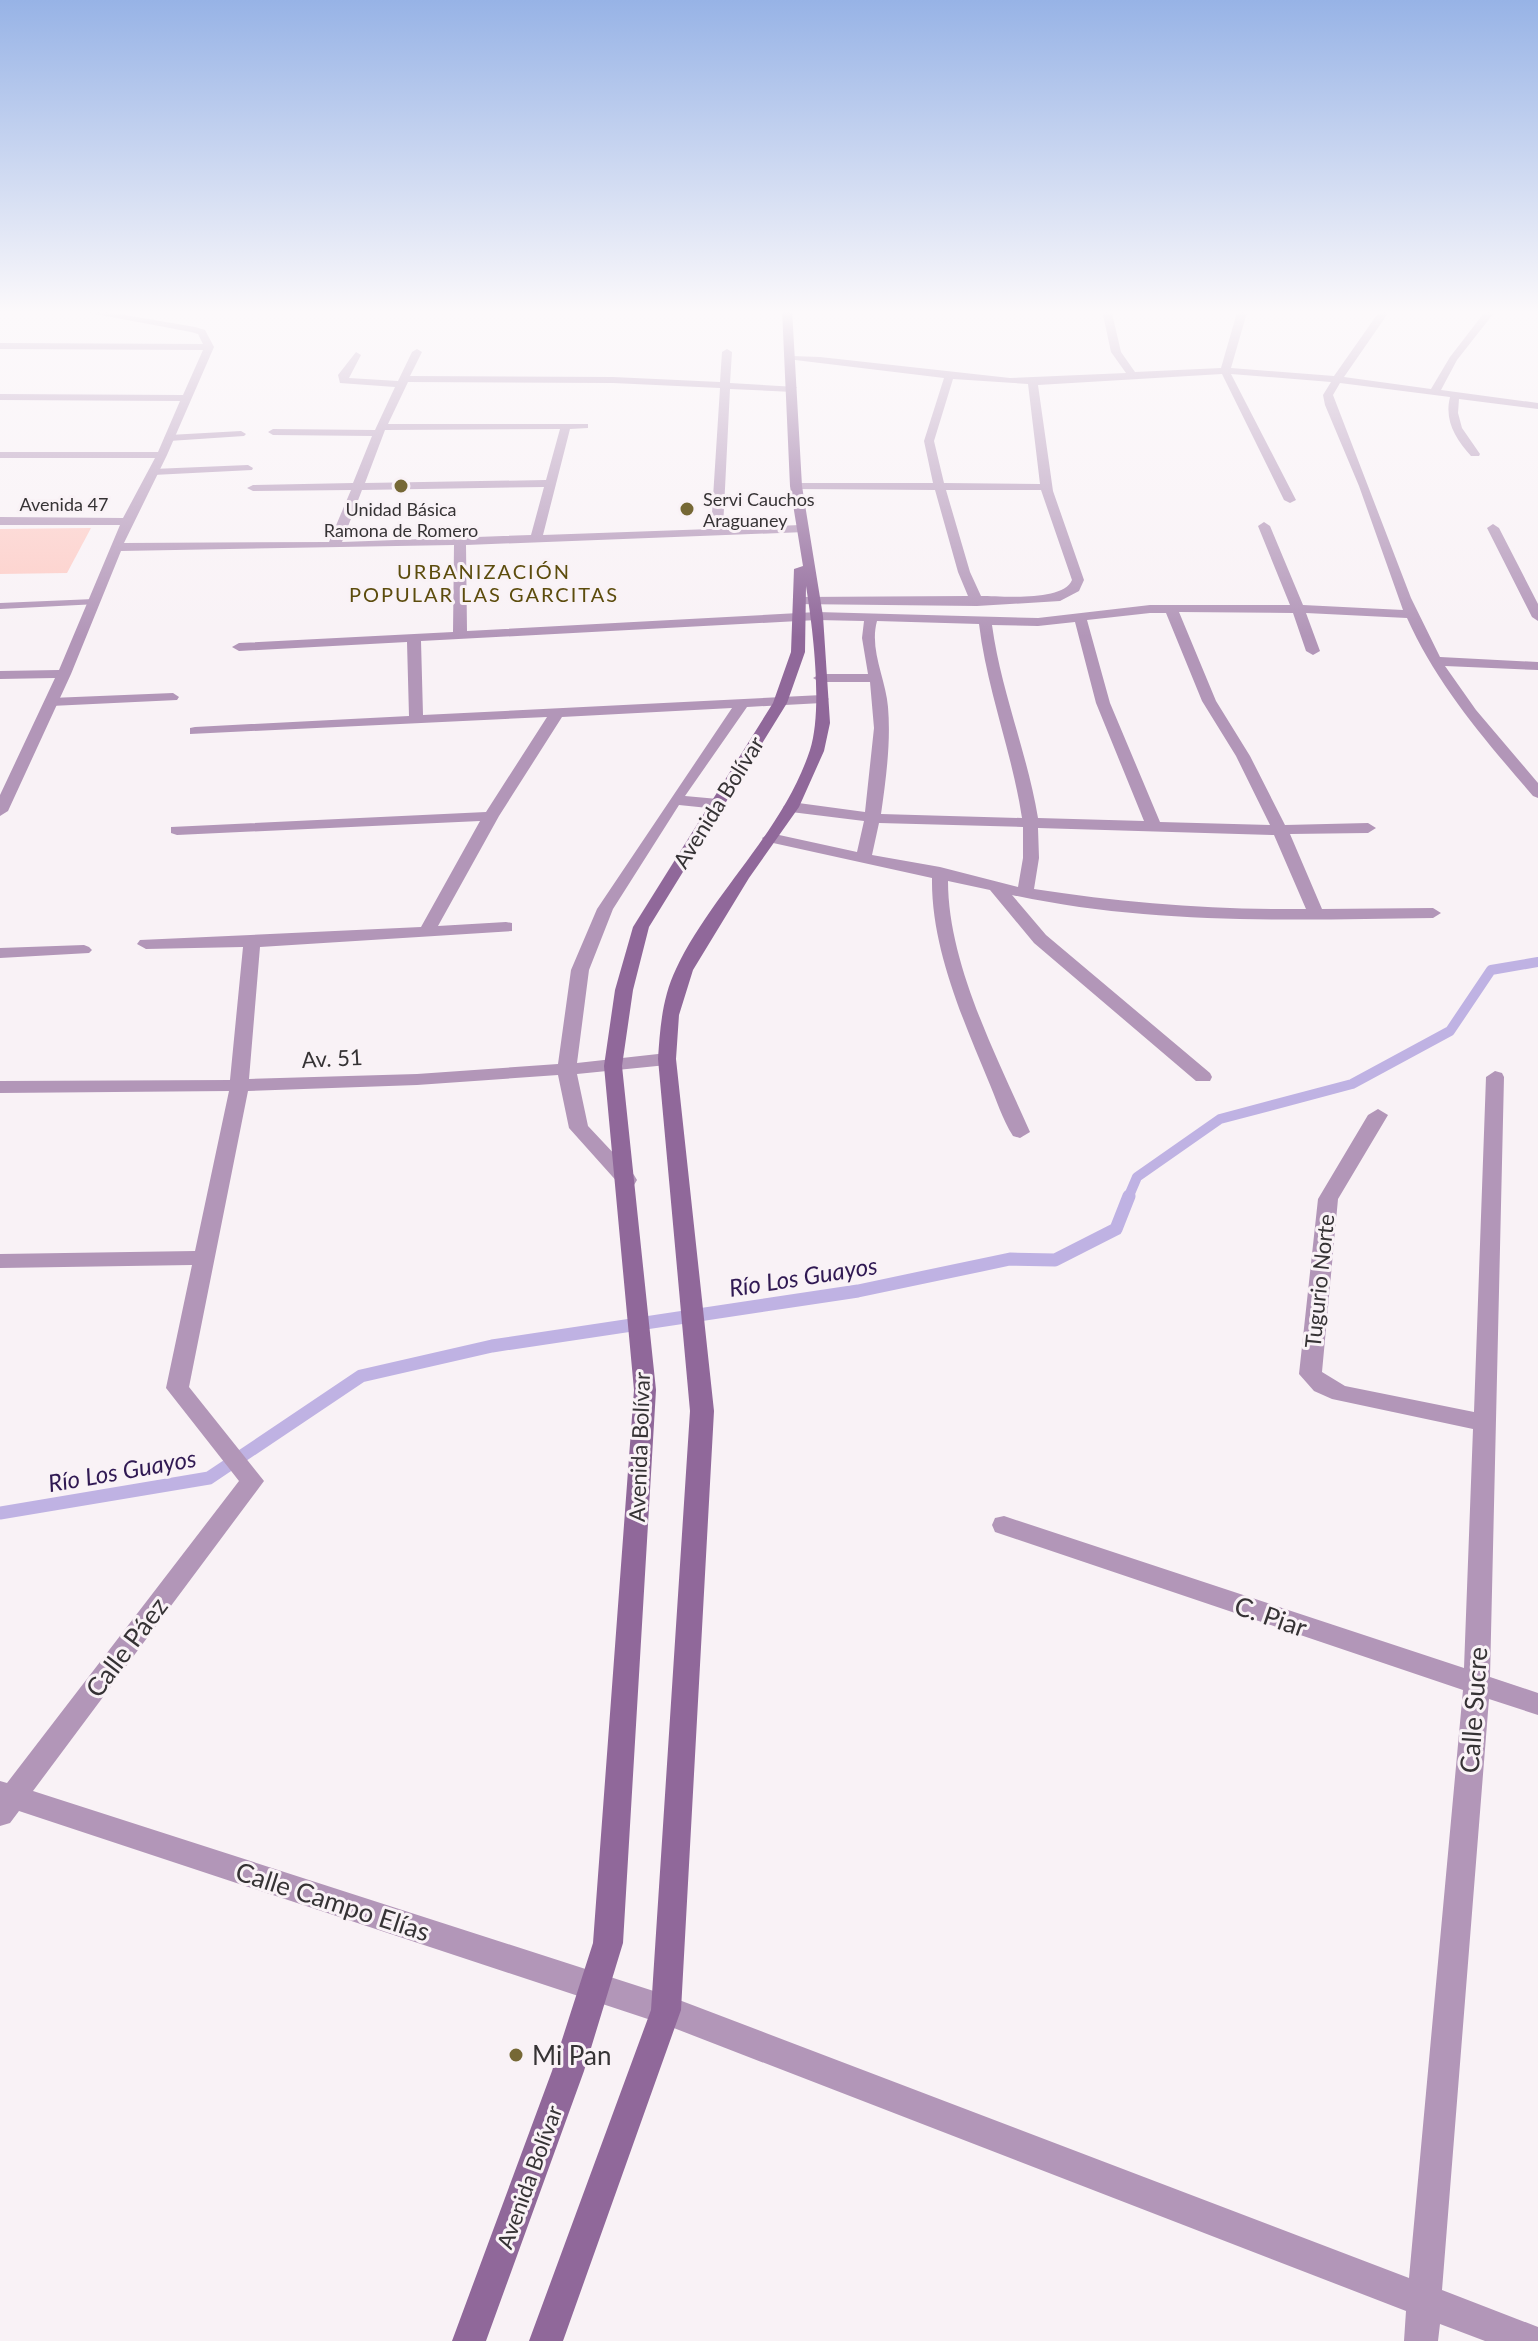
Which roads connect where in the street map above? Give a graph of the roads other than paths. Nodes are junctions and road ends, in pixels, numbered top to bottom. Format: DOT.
graph roads {
  1 [pos="178,418"];
  2 [pos="385,418"];
  3 [pos="724,418"];
  4 [pos="794,418"];
  5 [pos="936,418"];
  6 [pos="1038,418"];
  7 [pos="1249,418"];
  8 [pos="1336,418"];
  9 [pos="1454,418"];
  10 [pos="566,426"];
  11 [pos="584,426"];
  12 [pos="380,430"];
  13 [pos="273,432"];
  14 [pos="241,434"];
  15 [pos="169,438"];
  16 [pos="1475,454"];
  17 [pos="0,455"];
  18 [pos="162,455"];
  19 [pos="248,468"];
  20 [pos="153,472"];
  21 [pos="552,483"];
  22 [pos="360,485"];
  23 [pos="796,486"];
  24 [pos="939,487"];
  25 [pos="1047,487"];
  26 [pos="253,488"];
  27 [pos="1290,500"];
  28 [pos="0,521"];
  29 [pos="127,522"];
  30 [pos="1264,526"];
  31 [pos="1493,528"];
  32 [pos="801,529"];
  33 [pos="717,531"];
  34 [pos="536,538"];
  35 [pos="460,543"];
  36 [pos="334,546"];
  37 [pos="117,547"];
  38 [pos="94,602"];
  39 [pos="977,602"];
  40 [pos="0,606"];
  41 [pos="1171,608"];
  42 [pos="807,609"];
  43 [pos="1295,609"];
  44 [pos="1413,614"];
  45 [pos="872,617"];
  46 [pos="1080,617"];
  47 [pos="1538,617"];
  48 [pos="985,620"];
  49 [pos="460,635"];
  50 [pos="414,638"];
  51 [pos="239,647"];
  52 [pos="1313,651"];
  53 [pos="1435,661"];
  54 [pos="1538,666"];
  55 [pos="64,674"];
  56 [pos="0,675"];
  57 [pos="820,678"];
  58 [pos="876,678"];
  59 [pos="173,697"];
  60 [pos="822,699"];
  61 [pos="51,702"];
  62 [pos="780,703"];
  63 [pos="741,705"];
  64 [pos="557,713"];
  65 [pos="416,719"];
  66 [pos="195,731"];
  67 [pos="1538,793"];
  68 [pos="675,800"];
  69 [pos="718,804"];
  70 [pos="791,807"];
  71 [pos="0,811"];
  72 [pos="491,816"];
  73 [pos="873,818"];
  74 [pos="1029,821"];
  75 [pos="1154,826"];
  76 [pos="1368,828"];
  77 [pos="177,830"];
  78 [pos="1280,830"];
  79 [pos="770,838"];
  80 [pos="864,856"];
  81 [pos="940,872"];
  82 [pos="996,887"];
  83 [pos="1025,893"];
  84 [pos="1433,913"];
  85 [pos="1316,914"];
  86 [pos="506,927"];
  87 [pos="428,929"];
  88 [pos="252,942"];
  89 [pos="146,944"];
  90 [pos="84,950"];
  91 [pos="0,953"];
  92 [pos="667,1059"];
  93 [pos="613,1066"];
  94 [pos="567,1069"];
  95 [pos="1203,1077"];
  96 [pos="1495,1077"];
  97 [pos="0,1087"];
  98 [pos="239,1087"];
  99 [pos="1378,1115"];
  100 [pos="1020,1132"];
  101 [pos="627,1180"];
  102 [pos="204,1258"];
  103 [pos="0,1261"];
  104 [pos="1485,1423"];
  105 [pos="1004,1525"];
  106 [pos="1477,1686"];
  107 [pos="1538,1704"];
  108 [pos="4,1801"];
  109 [pos="595,1986"];
  110 [pos="666,2010"];
  111 [pos="1423,2299"];
  112 [pos="469,2341"];
  113 [pos="546,2341"];
  114 [pos="1421,2341"];
  115 [pos="1530,2341"];
  1 -- 15 [label="street"];
  2 -- 12 [label="street"];
  3 -- 33 [label="street"];
  4 -- 23 [label="main road, Avenida Bolívar"];
  5 -- 24 [label="street"];
  6 -- 25 [label="street"];
  7 -- 27 [label="street"];
  8 -- 44 [label="street"];
  9 -- 16 [label="street"];
  10 -- 11 [label="street"];
  10 -- 12 [label="street"];
  10 -- 21 [label="street"];
  12 -- 13 [label="street"];
  12 -- 22 [label="street"];
  14 -- 15 [label="lane"];
  15 -- 18 [label="street"];
  17 -- 18 [label="street"];
  18 -- 20 [label="street"];
  19 -- 20 [label="lane"];
  20 -- 29 [label="street"];
  21 -- 22 [label="street"];
  21 -- 34 [label="street"];
  22 -- 26 [label="street"];
  22 -- 36 [label="street"];
  23 -- 24 [label="street"];
  23 -- 32 [label="main road, Avenida Bolívar"];
  24 -- 25 [label="street"];
  24 -- 39 [label="street"];
  25 -- 39 [label="street"];
  28 -- 29 [label="street, Avenida 47"];
  29 -- 37 [label="street"];
  30 -- 43 [label="street"];
  31 -- 47 [label="street"];
  32 -- 33 [label="street"];
  32 -- 42 [label="main road, Avenida Bolívar"];
  33 -- 34 [label="street"];
  34 -- 35 [label="street"];
  35 -- 36 [label="street"];
  35 -- 49 [label="street"];
  36 -- 37 [label="street"];
  37 -- 38 [label="street"];
  38 -- 40 [label="lane"];
  38 -- 55 [label="street"];
  39 -- 42 [label="street"];
  41 -- 43 [label="street"];
  41 -- 46 [label="street"];
  41 -- 78 [label="street"];
  42 -- 45 [label="street"];
  42 -- 49 [label="street"];
  42 -- 57 [label="main road, Avenida Bolívar"];
  42 -- 62 [label="main road, Avenida Bolívar"];
  43 -- 44 [label="street"];
  43 -- 52 [label="street"];
  44 -- 53 [label="street"];
  45 -- 48 [label="street"];
  45 -- 58 [label="street"];
  46 -- 48 [label="street"];
  46 -- 75 [label="street"];
  48 -- 74 [label="street"];
  49 -- 50 [label="street"];
  50 -- 51 [label="street"];
  50 -- 65 [label="street"];
  53 -- 54 [label="street"];
  53 -- 67 [label="street"];
  55 -- 56 [label="street"];
  55 -- 61 [label="street"];
  57 -- 58 [label="street"];
  57 -- 60 [label="main road, Avenida Bolívar"];
  58 -- 73 [label="street"];
  59 -- 61 [label="lane"];
  60 -- 62 [label="street"];
  60 -- 70 [label="main road, Avenida Bolívar"];
  61 -- 71 [label="street"];
  62 -- 63 [label="street"];
  62 -- 69 [label="main road, Avenida Bolívar"];
  63 -- 64 [label="street"];
  63 -- 68 [label="street"];
  64 -- 65 [label="street"];
  64 -- 72 [label="street"];
  65 -- 66 [label="street"];
  68 -- 69 [label="street"];
  68 -- 94 [label="street"];
  69 -- 93 [label="main road, Avenida Bolívar"];
  70 -- 73 [label="street"];
  70 -- 79 [label="main road, Avenida Bolívar"];
  72 -- 77 [label="street"];
  72 -- 87 [label="street"];
  73 -- 74 [label="street"];
  73 -- 80 [label="street"];
  74 -- 75 [label="street"];
  74 -- 83 [label="street"];
  75 -- 78 [label="street"];
  76 -- 78 [label="street"];
  78 -- 85 [label="street"];
  79 -- 80 [label="street"];
  79 -- 92 [label="main road, Avenida Bolívar"];
  80 -- 81 [label="street"];
  81 -- 82 [label="street"];
  81 -- 100 [label="street"];
  82 -- 83 [label="street"];
  82 -- 95 [label="street"];
  83 -- 85 [label="street"];
  84 -- 85 [label="street"];
  86 -- 87 [label="street"];
  87 -- 88 [label="street"];
  88 -- 89 [label="street"];
  88 -- 98 [label="street"];
  90 -- 91 [label="lane"];
  92 -- 93 [label="street, Av. 51"];
  92 -- 110 [label="main road, Avenida Bolívar"];
  93 -- 94 [label="street, Av. 51"];
  93 -- 101 [label="main road, Avenida Bolívar"];
  94 -- 98 [label="street, Av. 51"];
  94 -- 101 [label="street"];
  96 -- 104 [label="street, Calle Sucre"];
  97 -- 98 [label="street, Av. 51"];
  98 -- 102 [label="street"];
  99 -- 104 [label="street, Tugurio Norte"];
  101 -- 109 [label="main road, Avenida Bolívar"];
  102 -- 103 [label="street"];
  102 -- 108 [label="street, Calle Páez"];
  104 -- 106 [label="street, Calle Sucre"];
  105 -- 106 [label="street, C. Piar"];
  106 -- 107 [label="street, C. Piar"];
  106 -- 111 [label="street, Calle Sucre"];
  108 -- 109 [label="street, Calle Campo Elías"];
  109 -- 110 [label="street, Calle Campo Elías"];
  109 -- 112 [label="main road, Avenida Bolívar"];
  110 -- 111 [label="street, Calle Campo Elías"];
  110 -- 113 [label="main road, Avenida Bolívar"];
  111 -- 114 [label="street, Calle Sucre"];
  111 -- 115 [label="street, Calle Campo Elías"];
}
